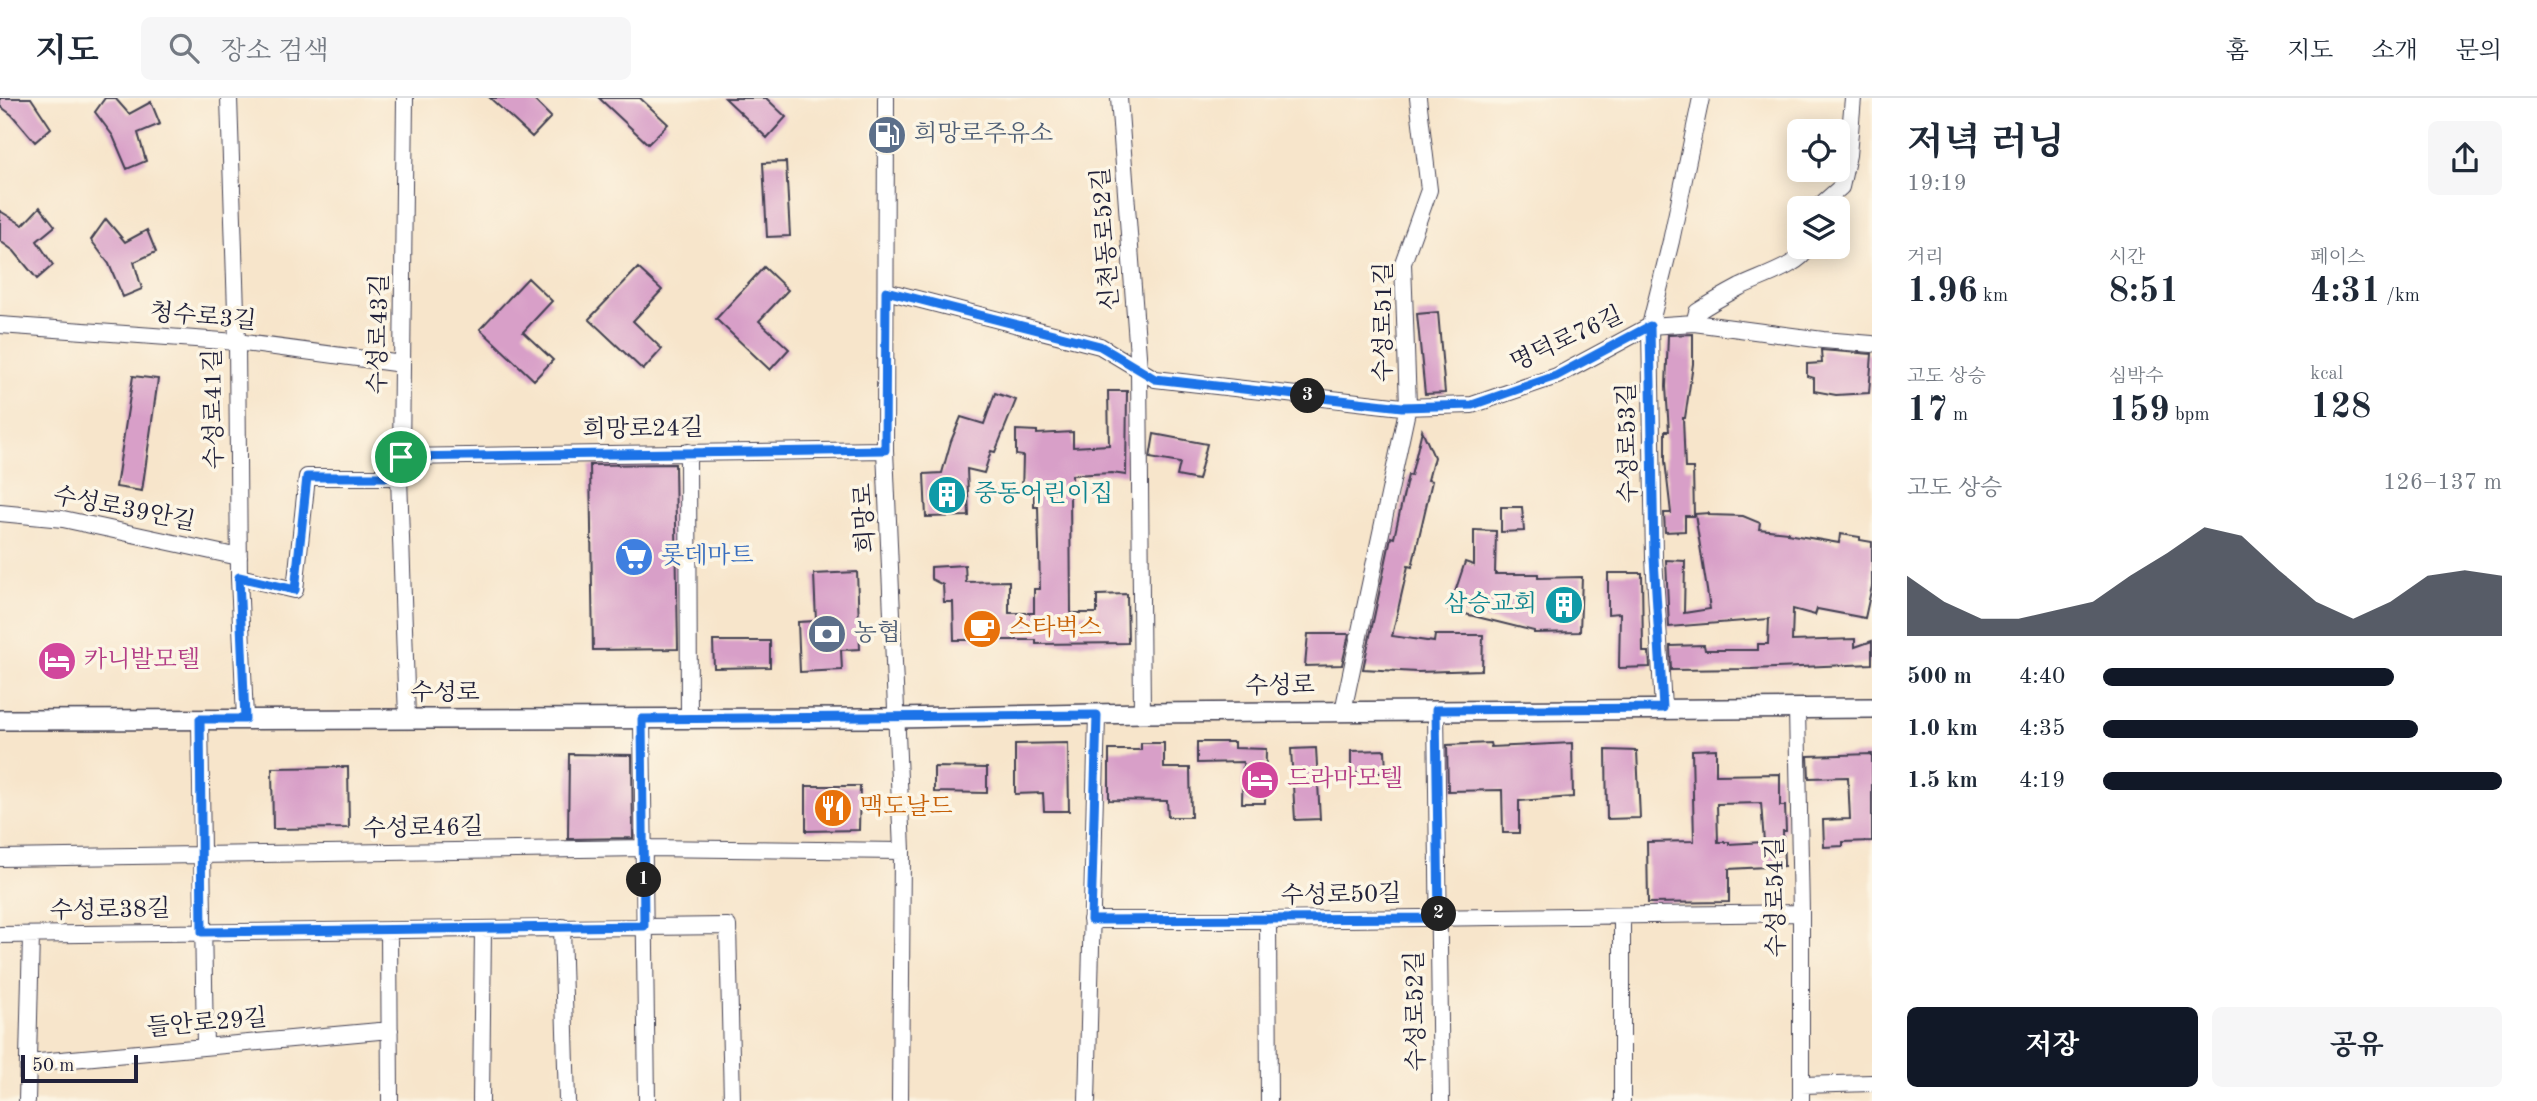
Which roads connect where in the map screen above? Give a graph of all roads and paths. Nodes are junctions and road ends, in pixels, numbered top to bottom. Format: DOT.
graph roads {
  1 [pos="229,98"];
  2 [pos="405,98"];
  3 [pos="886,98"];
  4 [pos="1119,98"];
  5 [pos="1418,98"];
  6 [pos="1700,98"];
  7 [pos="1853,98"];
  8 [pos="1831,196"];
  9 [pos="1799,259"];
  10 [pos="886,291"];
  11 [pos="1694,323"];
  12 [pos="0,325"];
  13 [pos="1650,326"];
  14 [pos="237,342"];
  15 [pos="1872,344"];
  16 [pos="402,364"];
  17 [pos="1139,369"];
  18 [pos="1408,406"];
  19 [pos="885,450"];
  20 [pos="688,452"];
  21 [pos="401,457"];
  22 [pos="399,477"];
  23 [pos="0,513"];
  24 [pos="239,557"];
  25 [pos="239,577"];
  26 [pos="1663,708"];
  27 [pos="1872,708"];
  28 [pos="1797,709"];
  29 [pos="1436,710"];
  30 [pos="1343,711"];
  31 [pos="1142,713"];
  32 [pos="1097,715"];
  33 [pos="898,718"];
  34 [pos="200,719"];
  35 [pos="245,719"];
  36 [pos="407,719"];
  37 [pos="642,719"];
  38 [pos="689,719"];
  39 [pos="0,720"];
  40 [pos="644,848"];
  41 [pos="902,851"];
  42 [pos="203,855"];
  43 [pos="0,858"];
  44 [pos="1801,913"];
  45 [pos="1622,916"];
  46 [pos="1439,918"];
  47 [pos="1091,920"];
  48 [pos="1268,920"];
  49 [pos="644,926"];
  50 [pos="562,927"];
  51 [pos="483,929"];
  52 [pos="389,930"];
  53 [pos="202,932"];
  54 [pos="0,935"];
  55 [pos="31,935"];
  56 [pos="390,1030"];
  57 [pos="205,1047"];
  58 [pos="28,1063"];
  59 [pos="1872,1083"];
  60 [pos="1801,1093"];
  61 [pos="27,1101"];
  62 [pos="390,1101"];
  63 [pos="481,1101"];
  64 [pos="567,1101"];
  65 [pos="647,1101"];
  66 [pos="732,1101"];
  67 [pos="900,1101"];
  68 [pos="1087,1101"];
  69 [pos="1269,1101"];
  70 [pos="1441,1101"];
  71 [pos="1622,1101"];
  1 -- 14 [label="street, 수성로41길"];
  2 -- 16 [label="street, 수성로43길"];
  3 -- 10 [label="street, 희망로"];
  4 -- 17 [label="street, 신천동로52길"];
  5 -- 18 [label="street, 수성로51길"];
  6 -- 13 [label="street, 수성로53길"];
  7 -- 8 [label="street"];
  9 -- 11 [label="street"];
  10 -- 17 [label="street, 명덕로76길"];
  10 -- 19 [label="street, 희망로"];
  11 -- 13 [label="street, 명덕로76길"];
  11 -- 15 [label="street, 명덕로76길"];
  12 -- 14 [label="street, 청수로3길"];
  13 -- 18 [label="street, 명덕로76길"];
  13 -- 26 [label="street, 수성로53길"];
  14 -- 16 [label="street, 청수로3길"];
  14 -- 24 [label="street, 수성로41길"];
  16 -- 21 [label="street, 수성로43길"];
  17 -- 18 [label="street, 명덕로76길"];
  17 -- 31 [label="street, 신천동로52길"];
  18 -- 30 [label="street, 수성로51길"];
  19 -- 20 [label="street, 희망로24길"];
  19 -- 33 [label="street, 희망로"];
  20 -- 21 [label="street, 희망로24길"];
  20 -- 38 [label="street"];
  21 -- 22 [label="street, 수성로43길"];
  22 -- 25 [label="street"];
  22 -- 36 [label="street, 수성로43길"];
  23 -- 24 [label="street, 수성로39안길"];
  24 -- 25 [label="street, 수성로41길"];
  25 -- 35 [label="street, 수성로41길"];
  26 -- 28 [label="main road, 수성로"];
  26 -- 29 [label="main road, 수성로"];
  27 -- 28 [label="main road, 수성로"];
  28 -- 44 [label="street, 수성로54길"];
  29 -- 30 [label="main road, 수성로"];
  29 -- 46 [label="street, 수성로52길"];
  30 -- 31 [label="main road, 수성로"];
  31 -- 32 [label="main road, 수성로"];
  32 -- 33 [label="main road, 수성로"];
  32 -- 47 [label="street"];
  33 -- 38 [label="main road, 수성로"];
  33 -- 41 [label="street, 희망로"];
  34 -- 35 [label="main road, 수성로"];
  34 -- 39 [label="main road, 수성로"];
  34 -- 42 [label="street"];
  35 -- 36 [label="main road, 수성로"];
  36 -- 37 [label="main road, 수성로"];
  37 -- 38 [label="main road, 수성로"];
  37 -- 40 [label="street"];
  40 -- 41 [label="street"];
  40 -- 42 [label="street, 수성로46길"];
  40 -- 49 [label="street"];
  41 -- 67 [label="street, 희망로"];
  42 -- 43 [label="street"];
  42 -- 53 [label="street"];
  44 -- 45 [label="street, 수성로50길"];
  44 -- 60 [label="street, 수성로54길"];
  45 -- 46 [label="street, 수성로50길"];
  45 -- 71 [label="street"];
  46 -- 48 [label="street, 수성로50길"];
  46 -- 70 [label="street, 수성로52길"];
  47 -- 48 [label="street, 수성로50길"];
  47 -- 68 [label="street"];
  48 -- 69 [label="street"];
  49 -- 50 [label="street, 수성로38길"];
  49 -- 65 [label="street"];
  49 -- 66 [label="street"];
  50 -- 51 [label="street, 수성로38길"];
  50 -- 64 [label="street"];
  51 -- 52 [label="street, 수성로38길"];
  51 -- 63 [label="street"];
  52 -- 53 [label="street, 수성로38길"];
  52 -- 56 [label="street"];
  53 -- 55 [label="street, 수성로38길"];
  53 -- 57 [label="street"];
  54 -- 55 [label="street, 수성로38길"];
  55 -- 58 [label="street"];
  56 -- 57 [label="street, 들안로29길"];
  56 -- 62 [label="street"];
  57 -- 58 [label="street, 들안로29길"];
  58 -- 61 [label="street"];
  59 -- 60 [label="street, 수성로54길"];
}
